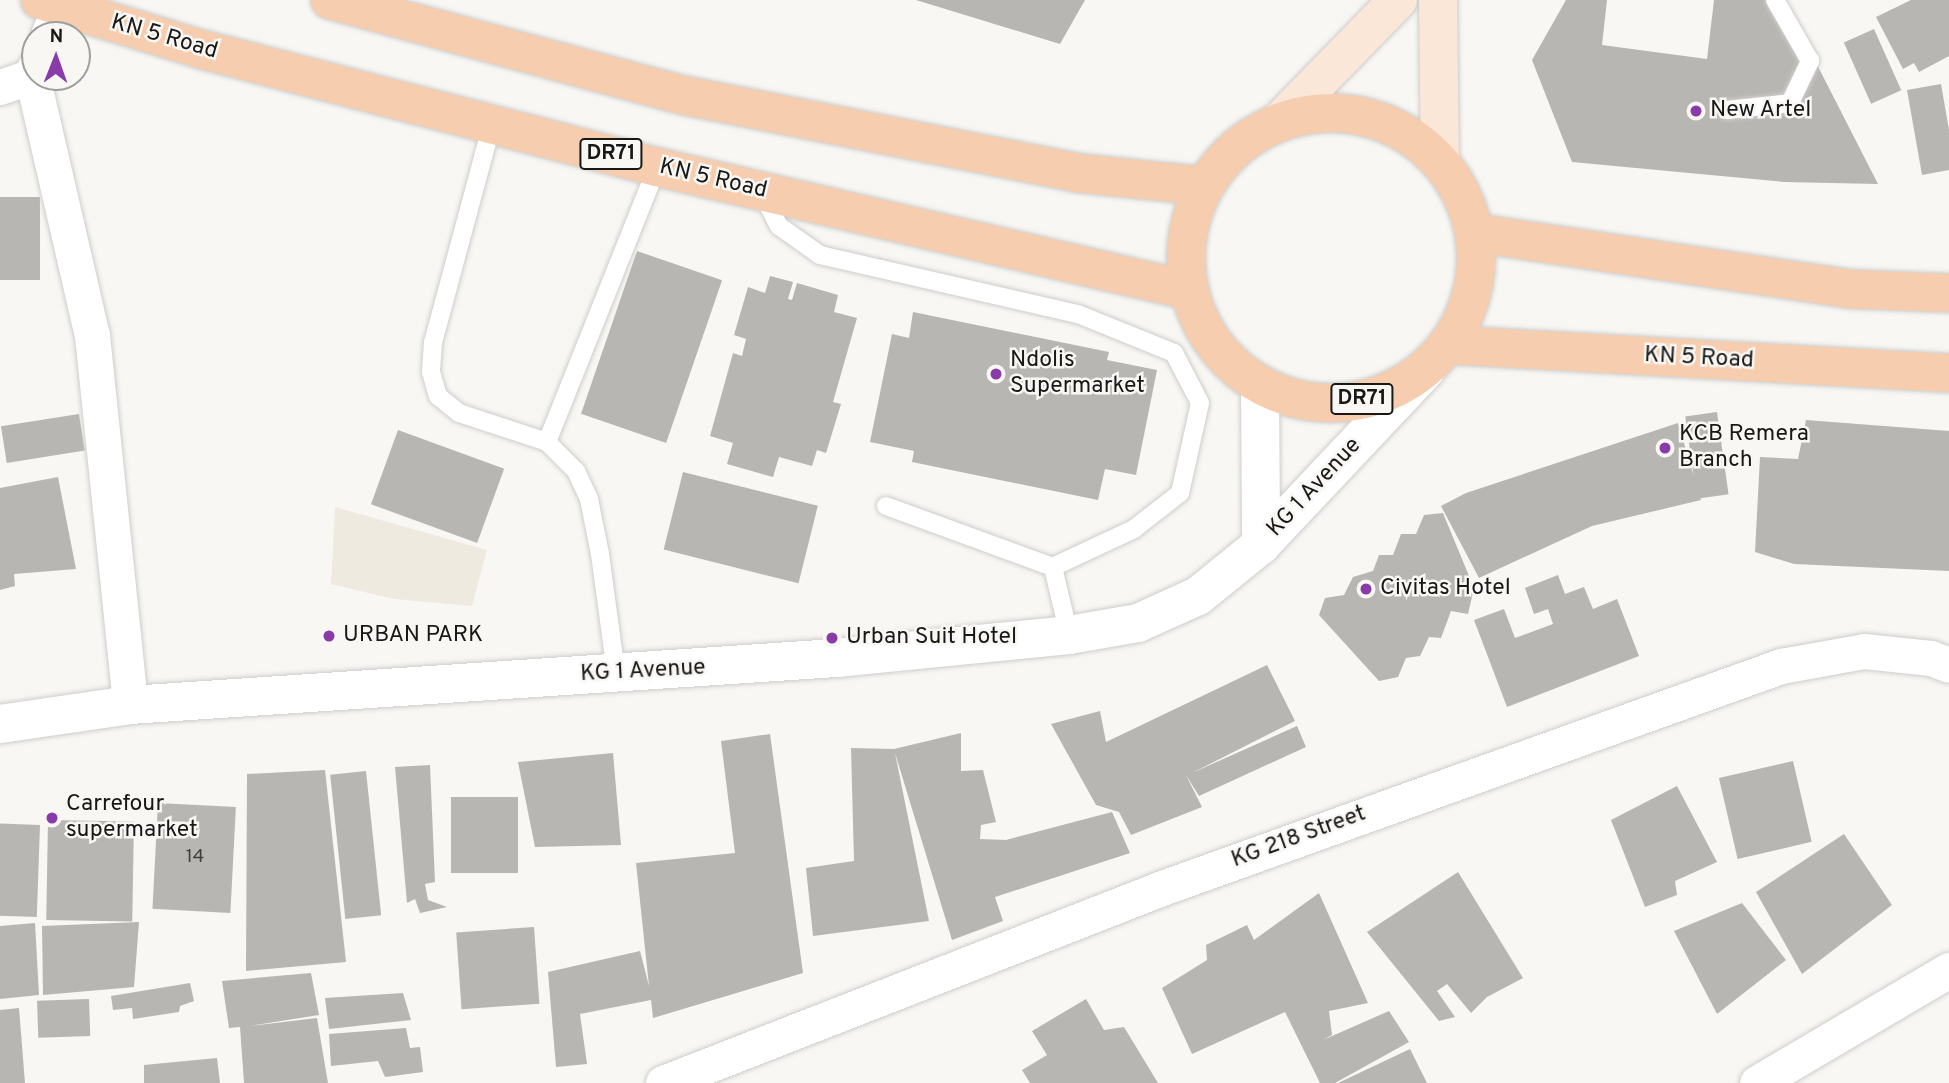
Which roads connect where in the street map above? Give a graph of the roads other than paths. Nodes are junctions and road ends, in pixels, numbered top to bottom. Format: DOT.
graph roads {
  1 [pos="330,0"];
  2 [pos="1398,0"];
  3 [pos="1438,0"];
  4 [pos="1775,0"];
  5 [pos="49,14"];
  6 [pos="26,91"];
  7 [pos="1727,110"];
  8 [pos="1280,121"];
  9 [pos="492,124"];
  10 [pos="1440,161"];
  11 [pos="657,167"];
  12 [pos="1203,186"];
  13 [pos="761,191"];
  14 [pos="1476,233"];
  15 [pos="1187,290"];
  16 [pos="1949,293"];
  17 [pos="1437,358"];
  18 [pos="1949,373"];
  19 [pos="1260,386"];
  20 [pos="547,442"];
  21 [pos="886,506"];
  22 [pos="1261,545"];
  23 [pos="1053,567"];
  24 [pos="1069,635"];
  25 [pos="1949,665"];
  26 [pos="616,673"];
  27 [pos="131,705"];
  28 [pos="0,724"];
  29 [pos="1949,970"];
  30 [pos="663,1083"];
  31 [pos="1756,1083"];
  1 -- 12 [label="main road"];
  2 -- 8 [label="main road, DR71"];
  3 -- 10 [label="main road"];
  4 -- 7 [label="lane"];
  5 -- 9 [label="main road, KN 5 Road / DR71"];
  6 -- 27 [label="street"];
  8 -- 10 [label="main road, DR71"];
  8 -- 12 [label="main road, DR71"];
  9 -- 11 [label="main road, KN 5 Road / DR71"];
  9 -- 20 [label="lane"];
  10 -- 14 [label="main road, DR71"];
  11 -- 13 [label="main road, KN 5 Road / DR71"];
  11 -- 20 [label="lane"];
  12 -- 15 [label="main road, DR71"];
  13 -- 15 [label="main road, KN 5 Road / DR71"];
  13 -- 23 [label="lane"];
  14 -- 16 [label="main road"];
  14 -- 17 [label="main road, DR71"];
  15 -- 19 [label="main road, DR71"];
  17 -- 18 [label="main road, KN 5 Road"];
  17 -- 19 [label="main road, DR71"];
  17 -- 22 [label="street, KG 1 Avenue"];
  19 -- 22 [label="street, KG 1 Avenue"];
  20 -- 26 [label="lane"];
  21 -- 23 [label="lane"];
  22 -- 24 [label="street, KG 1 Avenue"];
  23 -- 24 [label="lane"];
  24 -- 26 [label="street, KG 1 Avenue"];
  25 -- 30 [label="street, KG 218 Street"];
  26 -- 27 [label="street, KG 1 Avenue"];
  27 -- 28 [label="street, KG 1 Avenue"];
  29 -- 31 [label="street"];
}
